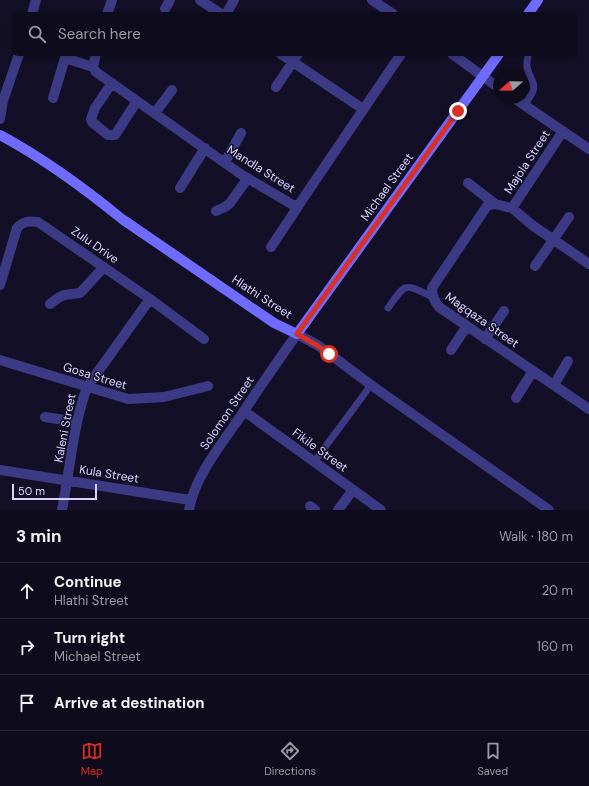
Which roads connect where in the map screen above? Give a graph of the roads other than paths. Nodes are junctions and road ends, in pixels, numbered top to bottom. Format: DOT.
graph roads {
  1 [pos="36,0"];
  2 [pos="112,0"];
  3 [pos="200,0"];
  4 [pos="234,0"];
  5 [pos="372,0"];
  6 [pos="537,0"];
  7 [pos="33,12"];
  8 [pos="108,12"];
  9 [pos="218,12"];
  10 [pos="227,12"];
  11 [pos="390,12"];
  12 [pos="529,12"];
  13 [pos="18,56"];
  14 [pos="66,56"];
  15 [pos="96,56"];
  16 [pos="400,56"];
  17 [pos="455,56"];
  18 [pos="498,56"];
  19 [pos="528,57"];
  20 [pos="295,58"];
  21 [pos="93,67"];
  22 [pos="482,77"];
  23 [pos="112,83"];
  24 [pos="493,84"];
  25 [pos="276,87"];
  26 [pos="172,90"];
  27 [pos="53,98"];
  28 [pos="137,100"];
  29 [pos="525,105"];
  30 [pos="363,109"];
  31 [pos="155,113"];
  32 [pos="0,119"];
  33 [pos="563,131"];
  34 [pos="241,133"];
  35 [pos="0,135"];
  36 [pos="205,148"];
  37 [pos="589,149"];
  38 [pos="225,162"];
  39 [pos="248,178"];
  40 [pos="468,183"];
  41 [pos="180,188"];
  42 [pos="298,205"];
  43 [pos="491,205"];
  44 [pos="512,208"];
  45 [pos="216,211"];
  46 [pos="569,217"];
  47 [pos="553,240"];
  48 [pos="271,247"];
  49 [pos="589,264"];
  50 [pos="535,266"];
  51 [pos="104,267"];
  52 [pos="0,285"];
  53 [pos="433,297"];
  54 [pos="150,299"];
  55 [pos="50,304"];
  56 [pos="388,308"];
  57 [pos="504,311"];
  58 [pos="467,326"];
  59 [pos="297,334"];
  60 [pos="204,339"];
  61 [pos="485,339"];
  62 [pos="451,350"];
  63 [pos="0,360"];
  64 [pos="568,361"];
  65 [pos="533,371"];
  66 [pos="371,385"];
  67 [pos="554,385"];
  68 [pos="208,386"];
  69 [pos="87,387"];
  70 [pos="516,398"];
  71 [pos="589,409"];
  72 [pos="244,411"];
  73 [pos="45,417"];
  74 [pos="77,422"];
  75 [pos="314,462"];
  76 [pos="0,470"];
  77 [pos="68,481"];
  78 [pos="353,490"];
  79 [pos="190,505"];
  80 [pos="62,510"];
  81 [pos="338,510"];
  82 [pos="381,510"];
  83 [pos="549,510"];
  1 -- 7 [label="street"];
  2 -- 8 [label="street"];
  3 -- 9 [label="street"];
  4 -- 10 [label="street"];
  5 -- 11 [label="street"];
  6 -- 12 [label="street"];
  13 -- 32 [label="street"];
  14 -- 21 [label="street"];
  14 -- 27 [label="street"];
  15 -- 21 [label="street"];
  16 -- 30 [label="street, Mandla Street"];
  17 -- 22 [label="street"];
  18 -- 22 [label="street, Michael Street"];
  19 -- 29 [label="lane"];
  20 -- 25 [label="street"];
  20 -- 30 [label="street"];
  21 -- 23 [label="street, Mandla Street"];
  22 -- 24 [label="street"];
  22 -- 59 [label="street, Michael Street"];
  23 -- 28 [label="street, Mandla Street"];
  23 -- 28 [label="street"];
  26 -- 31 [label="street"];
  28 -- 31 [label="street, Mandla Street"];
  29 -- 33 [label="street"];
  30 -- 42 [label="street, Mandla Street"];
  31 -- 36 [label="street, Mandla Street"];
  33 -- 37 [label="street"];
  33 -- 44 [label="street, Majola Street"];
  34 -- 38 [label="street"];
  35 -- 59 [label="street, Hlathi Street"];
  36 -- 38 [label="street, Mandla Street"];
  36 -- 41 [label="street"];
  38 -- 39 [label="street, Mandla Street"];
  39 -- 42 [label="street, Mandla Street"];
  39 -- 45 [label="street"];
  40 -- 43 [label="street"];
  42 -- 48 [label="street"];
  43 -- 44 [label="street, Majola Street"];
  43 -- 53 [label="street, Magqaza Street"];
  44 -- 47 [label="street, Majola Street"];
  46 -- 47 [label="street"];
  47 -- 49 [label="street, Majola Street"];
  47 -- 50 [label="street"];
  51 -- 52 [label="street, Zulu Drive"];
  51 -- 54 [label="street, Zulu Drive"];
  51 -- 55 [label="street"];
  53 -- 56 [label="lane"];
  53 -- 58 [label="street, Magqaza Street"];
  54 -- 60 [label="street, Zulu Drive"];
  54 -- 69 [label="street, Kaleni Street"];
  57 -- 61 [label="street"];
  58 -- 61 [label="street, Magqaza Street"];
  58 -- 62 [label="street"];
  59 -- 66 [label="street, Hlathi Street"];
  59 -- 72 [label="street, Solomon Street"];
  61 -- 65 [label="street, Magqaza Street"];
  63 -- 69 [label="street, Gosa Street"];
  64 -- 67 [label="street"];
  65 -- 67 [label="street, Magqaza Street"];
  65 -- 70 [label="street"];
  66 -- 75 [label="lane"];
  66 -- 83 [label="street, Hlathi Street"];
  67 -- 71 [label="street, Magqaza Street"];
  68 -- 69 [label="street, Gosa Street"];
  69 -- 74 [label="street, Kaleni Street"];
  72 -- 75 [label="street, Fikile Street"];
  72 -- 79 [label="street, Solomon Street"];
  73 -- 74 [label="street"];
  74 -- 77 [label="street, Kaleni Street"];
  75 -- 78 [label="street, Fikile Street"];
  76 -- 77 [label="street, Kula Street"];
  77 -- 79 [label="street, Kula Street"];
  77 -- 80 [label="street, Kaleni Street"];
  78 -- 81 [label="street"];
  78 -- 82 [label="street, Fikile Street"];
}
